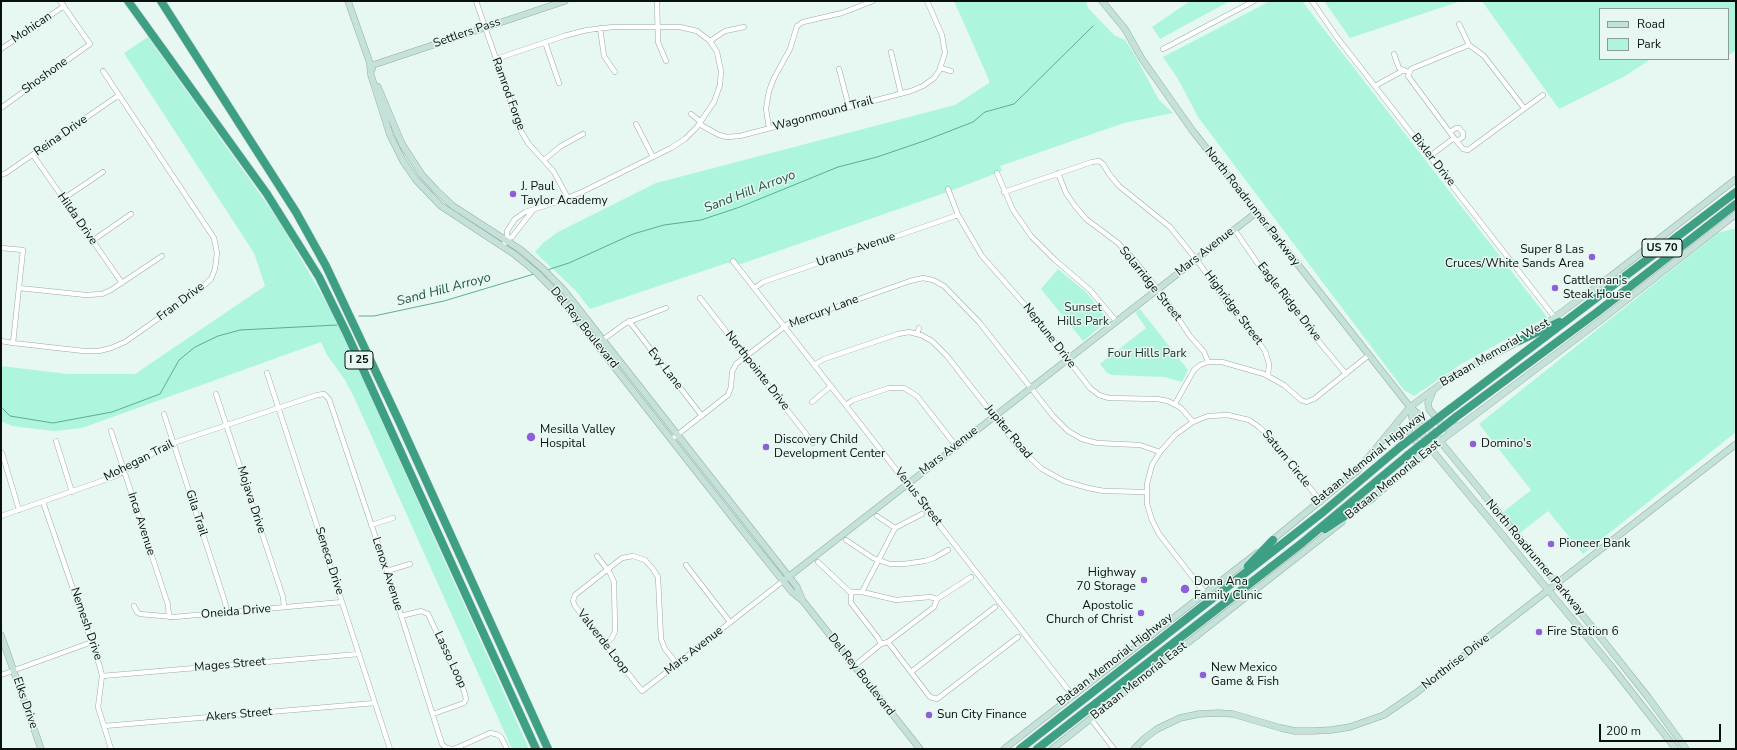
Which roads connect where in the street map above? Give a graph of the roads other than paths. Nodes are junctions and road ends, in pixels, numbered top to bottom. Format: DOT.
graph roads {
  1 [pos="60,1"];
  2 [pos="128,1"];
  3 [pos="161,1"];
  4 [pos="348,1"];
  5 [pos="476,1"];
  6 [pos="565,1"];
  7 [pos="657,1"];
  8 [pos="873,1"];
  9 [pos="927,1"];
  10 [pos="1102,1"];
  11 [pos="1254,1"];
  12 [pos="1312,1"];
  13 [pos="64,6"];
  14 [pos="1459,24"];
  15 [pos="485,27"];
  16 [pos="657,27"];
  17 [pos="744,27"];
  18 [pos="600,28"];
  19 [pos="710,41"];
  20 [pos="545,42"];
  21 [pos="1469,45"];
  22 [pos="1,49"];
  23 [pos="1163,49"];
  24 [pos="890,52"];
  25 [pos="1394,54"];
  26 [pos="496,59"];
  27 [pos="666,60"];
  28 [pos="370,66"];
  29 [pos="839,68"];
  30 [pos="941,68"];
  31 [pos="1404,70"];
  32 [pos="951,71"];
  33 [pos="103,72"];
  34 [pos="615,72"];
  35 [pos="1409,73"];
  36 [pos="559,83"];
  37 [pos="1375,86"];
  38 [pos="901,94"];
  39 [pos="119,95"];
  40 [pos="1543,95"];
  41 [pos="849,107"];
  42 [pos="1,108"];
  43 [pos="1524,108"];
  44 [pos="691,114"];
  45 [pos="700,123"];
  46 [pos="636,124"];
  47 [pos="769,128"];
  48 [pos="1450,132"];
  49 [pos="583,134"];
  50 [pos="1456,140"];
  51 [pos="33,155"];
  52 [pos="1430,156"];
  53 [pos="653,157"];
  54 [pos="544,160"];
  55 [pos="103,172"];
  56 [pos="997,173"];
  57 [pos="1058,174"];
  58 [pos="1,175"];
  59 [pos="1736,179"];
  60 [pos="948,189"];
  61 [pos="1004,192"];
  62 [pos="1736,192"];
  63 [pos="568,198"];
  64 [pos="63,199"];
  65 [pos="1736,204"];
  66 [pos="533,210"];
  67 [pos="1257,212"];
  68 [pos="132,214"];
  69 [pos="1736,214"];
  70 [pos="958,215"];
  71 [pos="1234,229"];
  72 [pos="507,239"];
  73 [pos="92,241"];
  74 [pos="503,246"];
  75 [pos="1,248"];
  76 [pos="162,256"];
  77 [pos="1196,259"];
  78 [pos="733,261"];
  79 [pos="931,274"];
  80 [pos="930,279"];
  81 [pos="122,283"];
  82 [pos="19,288"];
  83 [pos="755,288"];
  84 [pos="1157,289"];
  85 [pos="700,298"];
  86 [pos="666,308"];
  87 [pos="1576,314"];
  88 [pos="1555,318"];
  89 [pos="629,321"];
  90 [pos="1116,321"];
  91 [pos="784,326"];
  92 [pos="919,328"];
  93 [pos="917,334"];
  94 [pos="603,339"];
  95 [pos="1,341"];
  96 [pos="1519,342"];
  97 [pos="13,343"];
  98 [pos="597,344"];
  99 [pos="1369,355"];
  100 [pos="746,356"];
  101 [pos="1067,359"];
  102 [pos="1208,362"];
  103 [pos="814,365"];
  104 [pos="267,373"];
  105 [pos="1346,374"];
  106 [pos="1268,376"];
  107 [pos="832,386"];
  108 [pos="1031,388"];
  109 [pos="1435,388"];
  110 [pos="216,394"];
  111 [pos="324,394"];
  112 [pos="812,402"];
  113 [pos="1175,404"];
  114 [pos="846,405"];
  115 [pos="279,407"];
  116 [pos="1410,407"];
  117 [pos="164,414"];
  118 [pos="702,416"];
  119 [pos="994,416"];
  120 [pos="1194,422"];
  121 [pos="1466,422"];
  122 [pos="226,424"];
  123 [pos="661,426"];
  124 [pos="111,431"];
  125 [pos="678,435"];
  126 [pos="672,439"];
  127 [pos="1383,440"];
  128 [pos="56,441"];
  129 [pos="1440,442"];
  130 [pos="174,443"];
  131 [pos="813,443"];
  132 [pos="1736,444"];
  133 [pos="677,446"];
  134 [pos="956,446"];
  135 [pos="1431,449"];
  136 [pos="1160,452"];
  137 [pos="2,453"];
  138 [pos="1412,465"];
  139 [pos="704,468"];
  140 [pos="124,472"];
  141 [pos="1471,481"];
  142 [pos="716,483"];
  143 [pos="907,484"];
  144 [pos="1463,487"];
  145 [pos="710,488"];
  146 [pos="72,492"];
  147 [pos="1146,492"];
  148 [pos="723,493"];
  149 [pos="717,498"];
  150 [pos="1372,498"];
  151 [pos="1486,499"];
  152 [pos="43,502"];
  153 [pos="1321,502"];
  154 [pos="1478,506"];
  155 [pos="20,510"];
  156 [pos="922,514"];
  157 [pos="1,516"];
  158 [pos="877,516"];
  159 [pos="393,518"];
  160 [pos="371,525"];
  161 [pos="895,528"];
  162 [pos="846,540"];
  163 [pos="1273,540"];
  164 [pos="1520,540"];
  165 [pos="1302,543"];
  166 [pos="1513,546"];
  167 [pos="948,550"];
  168 [pos="597,556"];
  169 [pos="878,561"];
  170 [pos="818,562"];
  171 [pos="410,564"];
  172 [pos="686,566"];
  173 [pos="607,569"];
  174 [pos="387,571"];
  175 [pos="789,576"];
  176 [pos="972,578"];
  177 [pos="783,581"];
  178 [pos="1231,584"];
  179 [pos="1557,585"];
  180 [pos="1550,591"];
  181 [pos="862,592"];
  182 [pos="851,593"];
  183 [pos="1205,593"];
  184 [pos="937,599"];
  185 [pos="803,601"];
  186 [pos="342,602"];
  187 [pos="134,606"];
  188 [pos="284,607"];
  189 [pos="995,607"];
  190 [pos="227,612"];
  191 [pos="401,616"];
  192 [pos="169,617"];
  193 [pos="730,622"];
  194 [pos="1,635"];
  195 [pos="1018,637"];
  196 [pos="92,642"];
  197 [pos="888,642"];
  198 [pos="605,644"];
  199 [pos="881,644"];
  200 [pos="359,654"];
  201 [pos="677,664"];
  202 [pos="854,666"];
  203 [pos="14,670"];
  204 [pos="911,672"];
  205 [pos="1,674"];
  206 [pos="102,676"];
  207 [pos="642,691"];
  208 [pos="1073,696"];
  209 [pos="375,703"];
  210 [pos="530,711"];
  211 [pos="433,714"];
  212 [pos="1091,719"];
  213 [pos="104,726"];
  214 [pos="41,749"];
  215 [pos="112,749"];
  216 [pos="390,749"];
  217 [pos="453,749"];
  218 [pos="507,749"];
  219 [pos="536,749"];
  220 [pos="548,749"];
  221 [pos="553,749"];
  222 [pos="920,749"];
  223 [pos="1004,749"];
  224 [pos="1020,749"];
  225 [pos="1037,749"];
  226 [pos="1052,749"];
  227 [pos="1114,749"];
  228 [pos="1134,749"];
  229 [pos="1676,749"];
  230 [pos="1686,749"];
  1 -- 13 [label="street"];
  2 -- 219 [label="highway, I 25"];
  3 -- 210 [label="highway, I 25"];
  4 -- 28 [label="main road, Del Rey Boulevard"];
  5 -- 15 [label="street, Ramrod Forge"];
  6 -- 15 [label="main road, Settlers Pass"];
  7 -- 16 [label="street"];
  8 -- 47 [label="street"];
  9 -- 30 [label="street"];
  10 -- 67 [label="main road, North Roadrunner Parkway"];
  11 -- 23 [label="street"];
  12 -- 37 [label="street, Bixler Drive"];
  13 -- 22 [label="street, Mohican"];
  13 -- 42 [label="street, Shoshone"];
  14 -- 21 [label="street"];
  15 -- 26 [label="street, Ramrod Forge"];
  15 -- 28 [label="main road, Settlers Pass"];
  16 -- 18 [label="street"];
  16 -- 19 [label="street"];
  16 -- 27 [label="street"];
  17 -- 19 [label="street"];
  18 -- 20 [label="street"];
  18 -- 34 [label="street"];
  19 -- 45 [label="street"];
  20 -- 26 [label="street"];
  20 -- 36 [label="street"];
  21 -- 35 [label="street"];
  21 -- 43 [label="street"];
  24 -- 38 [label="street"];
  25 -- 31 [label="street"];
  26 -- 54 [label="street, Ramrod Forge"];
  28 -- 72 [label="main road, Del Rey Boulevard"];
  28 -- 74 [label="main road, Del Rey Boulevard"];
  29 -- 41 [label="street"];
  30 -- 32 [label="street"];
  30 -- 38 [label="street, Wagonmound Trail"];
  31 -- 35 [label="street"];
  31 -- 37 [label="street"];
  33 -- 39 [label="street, Fran Drive"];
  35 -- 48 [label="street"];
  37 -- 52 [label="street, Bixler Drive"];
  38 -- 41 [label="street, Wagonmound Trail"];
  39 -- 51 [label="street, Reina Drive"];
  39 -- 97 [label="street, Fran Drive"];
  40 -- 43 [label="street"];
  41 -- 47 [label="street, Wagonmound Trail"];
  43 -- 50 [label="street"];
  44 -- 45 [label="street, Wagonmound Trail"];
  45 -- 47 [label="street, Wagonmound Trail"];
  45 -- 53 [label="street"];
  46 -- 53 [label="street"];
  48 -- 50 [label="street"];
  48 -- 50 [label="street"];
  49 -- 54 [label="street"];
  50 -- 52 [label="street"];
  51 -- 58 [label="street, Reina Drive"];
  51 -- 64 [label="street, Hilda Drive"];
  52 -- 88 [label="street, Bixler Drive"];
  53 -- 63 [label="street"];
  54 -- 63 [label="street, Ramrod Forge"];
  55 -- 64 [label="street"];
  56 -- 61 [label="street"];
  57 -- 61 [label="street"];
  57 -- 77 [label="street, Highridge Street"];
  57 -- 84 [label="street, Solarridge Street"];
  59 -- 88 [label="main road, Bataan Memorial West"];
  60 -- 70 [label="street, Neptune Drive"];
  61 -- 90 [label="street"];
  62 -- 87 [label="highway, Bataan Memorial Highway / US 70"];
  63 -- 66 [label="street"];
  64 -- 73 [label="street, Hilda Drive"];
  65 -- 165 [label="highway, Bataan Memorial Highway / US 70, bridge"];
  66 -- 72 [label="street"];
  66 -- 72 [label="street"];
  67 -- 71 [label="main road, Mars Avenue"];
  67 -- 99 [label="main road, North Roadrunner Parkway"];
  68 -- 73 [label="street"];
  69 -- 121 [label="main road, Bataan Memorial East"];
  70 -- 83 [label="street, Uranus Avenue"];
  70 -- 101 [label="street, Neptune Drive"];
  71 -- 77 [label="main road, Mars Avenue"];
  71 -- 105 [label="street, Eagle Ridge Drive"];
  72 -- 74 [label="street"];
  72 -- 94 [label="main road, Del Rey Boulevard"];
  73 -- 81 [label="street, Hilda Drive"];
  74 -- 98 [label="main road, Del Rey Boulevard"];
  75 -- 82 [label="street"];
  76 -- 81 [label="street"];
  77 -- 84 [label="main road, Mars Avenue"];
  77 -- 106 [label="street, Highridge Street"];
  78 -- 83 [label="street, Venus Street"];
  79 -- 80 [label="street"];
  80 -- 91 [label="street, Mercury Lane"];
  80 -- 108 [label="street"];
  81 -- 82 [label="street"];
  82 -- 97 [label="street"];
  83 -- 91 [label="street, Venus Street"];
  84 -- 90 [label="main road, Mars Avenue"];
  84 -- 102 [label="street, Solarridge Street"];
  85 -- 100 [label="street, Northpointe Drive"];
  86 -- 89 [label="street"];
  87 -- 96 [label="highway"];
  87 -- 178 [label="highway, Bataan Memorial Highway / US 70, bridge"];
  88 -- 96 [label="main road, Bataan Memorial West"];
  89 -- 94 [label="street"];
  89 -- 118 [label="street, Evy Lane"];
  90 -- 101 [label="main road, Mars Avenue"];
  91 -- 100 [label="street, Mercury Lane"];
  91 -- 103 [label="street, Venus Street"];
  92 -- 93 [label="street"];
  93 -- 103 [label="street"];
  93 -- 119 [label="street, Jupiter Road"];
  94 -- 98 [label="street"];
  94 -- 125 [label="main road, Del Rey Boulevard"];
  95 -- 97 [label="street, Fran Drive"];
  96 -- 109 [label="main road, Bataan Memorial West"];
  98 -- 123 [label="main road, Del Rey Boulevard"];
  99 -- 105 [label="street"];
  99 -- 116 [label="main road, North Roadrunner Parkway"];
  100 -- 118 [label="street, Mercury Lane"];
  100 -- 131 [label="street, Northpointe Drive"];
  101 -- 108 [label="main road, Mars Avenue"];
  101 -- 113 [label="street, Neptune Drive"];
  102 -- 106 [label="street"];
  102 -- 113 [label="street"];
  103 -- 107 [label="street, Venus Street"];
  104 -- 115 [label="street, Seneca Drive"];
  105 -- 106 [label="street"];
  107 -- 112 [label="street"];
  107 -- 114 [label="street, Venus Street"];
  108 -- 119 [label="main road, Mars Avenue"];
  108 -- 136 [label="street"];
  109 -- 116 [label="main road, Bataan Memorial West"];
  109 -- 121 [label="main road"];
  110 -- 122 [label="street, Mojava Drive"];
  111 -- 115 [label="street, Mohegan Trail"];
  111 -- 160 [label="street, Lenox Avenue"];
  113 -- 120 [label="street, Neptune Drive"];
  114 -- 134 [label="street"];
  114 -- 143 [label="street, Venus Street"];
  115 -- 122 [label="street, Mohegan Trail"];
  115 -- 186 [label="street, Seneca Drive"];
  116 -- 127 [label="main road, Bataan Memorial West"];
  116 -- 129 [label="main road, North Roadrunner Parkway"];
  116 -- 135 [label="main road, North Roadrunner Parkway"];
  117 -- 130 [label="street, Gila Trail"];
  118 -- 125 [label="street, Mercury Lane"];
  119 -- 134 [label="main road, Mars Avenue"];
  119 -- 147 [label="street, Jupiter Road"];
  120 -- 136 [label="street, Saturn Circle"];
  120 -- 153 [label="street, Saturn Circle"];
  121 -- 129 [label="main road, Bataan Memorial East"];
  122 -- 130 [label="street, Mohegan Trail"];
  122 -- 188 [label="street, Mojava Drive"];
  123 -- 125 [label="main road"];
  123 -- 126 [label="main road, Del Rey Boulevard"];
  124 -- 140 [label="street, Inca Avenue"];
  125 -- 126 [label="street, Mercury Lane"];
  125 -- 133 [label="main road"];
  125 -- 139 [label="main road, Del Rey Boulevard"];
  126 -- 133 [label="main road, Del Rey Boulevard"];
  127 -- 138 [label="main road"];
  127 -- 153 [label="main road, Bataan Memorial West"];
  128 -- 146 [label="street"];
  129 -- 135 [label="main road, Bataan Memorial East"];
  129 -- 141 [label="main road, North Roadrunner Parkway"];
  130 -- 140 [label="street, Mohegan Trail"];
  130 -- 190 [label="street, Gila Trail"];
  132 -- 179 [label="main road, Northrise Drive"];
  133 -- 139 [label="main road"];
  133 -- 145 [label="main road, Del Rey Boulevard"];
  134 -- 143 [label="main road, Mars Avenue"];
  135 -- 138 [label="main road, Bataan Memorial East"];
  135 -- 144 [label="main road, North Roadrunner Parkway"];
  136 -- 147 [label="street, Saturn Circle"];
  137 -- 155 [label="street"];
  138 -- 150 [label="main road, Bataan Memorial East"];
  139 -- 142 [label="main road, Del Rey Boulevard"];
  140 -- 146 [label="street, Mohegan Trail"];
  140 -- 192 [label="street, Inca Avenue"];
  141 -- 144 [label="main road"];
  141 -- 151 [label="main road, North Roadrunner Parkway"];
  142 -- 145 [label="main road"];
  142 -- 148 [label="main road, Del Rey Boulevard"];
  143 -- 175 [label="main road, Mars Avenue"];
  143 -- 208 [label="street, Venus Street"];
  144 -- 154 [label="main road, North Roadrunner Parkway"];
  145 -- 149 [label="main road, Del Rey Boulevard"];
  146 -- 152 [label="street, Mohegan Trail"];
  147 -- 183 [label="street, Saturn Circle"];
  148 -- 149 [label="main road"];
  148 -- 175 [label="main road, Del Rey Boulevard"];
  149 -- 177 [label="main road, Del Rey Boulevard"];
  150 -- 165 [label="highway"];
  150 -- 212 [label="main road, Bataan Memorial East"];
  151 -- 154 [label="main road"];
  151 -- 164 [label="main road, North Roadrunner Parkway"];
  152 -- 155 [label="street, Mohegan Trail"];
  152 -- 196 [label="street, Nemesh Drive"];
  153 -- 163 [label="main road, Bataan Memorial West"];
  154 -- 166 [label="main road, North Roadrunner Parkway"];
  155 -- 157 [label="street, Mohegan Trail"];
  156 -- 161 [label="street"];
  158 -- 161 [label="street"];
  159 -- 160 [label="street"];
  160 -- 174 [label="street, Lenox Avenue"];
  161 -- 169 [label="street"];
  162 -- 169 [label="street"];
  163 -- 178 [label="highway"];
  163 -- 183 [label="main road, Bataan Memorial West"];
  164 -- 166 [label="main road"];
  164 -- 179 [label="main road, North Roadrunner Parkway"];
  165 -- 225 [label="highway, Bataan Memorial Highway / US 70"];
  166 -- 180 [label="main road, North Roadrunner Parkway"];
  167 -- 169 [label="street"];
  168 -- 173 [label="street"];
  169 -- 181 [label="street"];
  170 -- 182 [label="street"];
  171 -- 174 [label="street"];
  172 -- 193 [label="street"];
  173 -- 198 [label="street"];
  173 -- 198 [label="street, Valverde Loop"];
  173 -- 201 [label="street, Valverde Loop"];
  174 -- 191 [label="street, Lenox Avenue"];
  175 -- 177 [label="main road, Mars Avenue"];
  175 -- 185 [label="main road, Del Rey Boulevard"];
  176 -- 184 [label="street"];
  177 -- 185 [label="main road, Del Rey Boulevard"];
  177 -- 193 [label="street, Mars Avenue"];
  178 -- 224 [label="highway, Bataan Memorial Highway / US 70"];
  179 -- 180 [label="main road, Northrise Drive"];
  179 -- 230 [label="main road, North Roadrunner Parkway"];
  180 -- 228 [label="main road, Northrise Drive"];
  180 -- 229 [label="main road, North Roadrunner Parkway"];
  181 -- 182 [label="street"];
  181 -- 184 [label="street"];
  182 -- 199 [label="street"];
  183 -- 208 [label="main road, Bataan Memorial West"];
  184 -- 197 [label="street"];
  185 -- 202 [label="main road, Del Rey Boulevard"];
  186 -- 188 [label="street, Oneida Drive"];
  186 -- 200 [label="street, Seneca Drive"];
  187 -- 192 [label="street, Oneida Drive"];
  188 -- 190 [label="street, Oneida Drive"];
  189 -- 204 [label="street"];
  190 -- 192 [label="street, Oneida Drive"];
  191 -- 211 [label="street, Lenox Avenue"];
  191 -- 211 [label="street, Lasso Loop"];
  193 -- 201 [label="street, Mars Avenue"];
  194 -- 203 [label="main road, Elks Drive"];
  195 -- 204 [label="street"];
  196 -- 203 [label="street"];
  196 -- 206 [label="street, Nemesh Drive"];
  197 -- 199 [label="street"];
  197 -- 204 [label="street"];
  198 -- 207 [label="street, Valverde Loop"];
  199 -- 202 [label="street"];
  200 -- 206 [label="street, Mages Street"];
  200 -- 209 [label="street, Seneca Drive"];
  201 -- 207 [label="street, Mars Avenue"];
  202 -- 222 [label="main road, Del Rey Boulevard"];
  203 -- 205 [label="street"];
  203 -- 214 [label="main road, Elks Drive"];
  206 -- 213 [label="street, Nemesh Drive"];
  208 -- 223 [label="main road, Bataan Memorial West"];
  209 -- 213 [label="street, Akers Street"];
  209 -- 216 [label="street, Seneca Drive"];
  210 -- 220 [label="highway, I 25"];
  210 -- 221 [label="highway"];
  211 -- 217 [label="street, Lenox Avenue"];
  212 -- 226 [label="main road, Bataan Memorial East"];
  212 -- 227 [label="street"];
  213 -- 215 [label="street, Nemesh Drive"];
  217 -- 218 [label="street, Lenox Avenue"];
}
